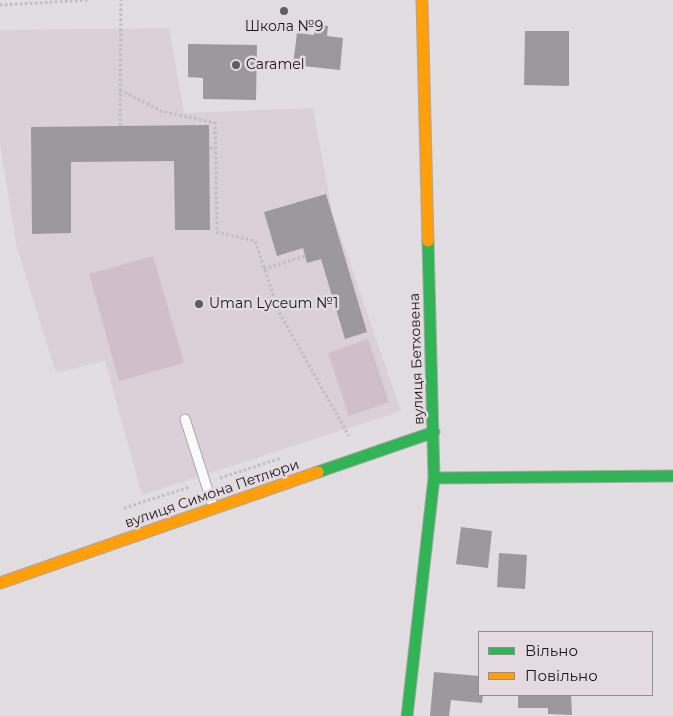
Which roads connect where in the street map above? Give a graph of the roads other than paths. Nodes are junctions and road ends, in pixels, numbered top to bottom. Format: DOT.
graph roads {
  1 [pos="422,0"];
  2 [pos="185,419"];
  3 [pos="434,432"];
  4 [pos="673,476"];
  5 [pos="434,478"];
  6 [pos="214,509"];
  7 [pos="0,583"];
  8 [pos="407,716"];
  1 -- 3 [label="street, вулиця Бетховена"];
  2 -- 6 [label="lane"];
  3 -- 5 [label="street, вулиця Бетховена"];
  3 -- 6 [label="street, вулиця Симона Петлюри"];
  4 -- 5 [label="street"];
  5 -- 8 [label="street, вулиця Бетховена"];
  6 -- 7 [label="street, вулиця Симона Петлюри"];
}
